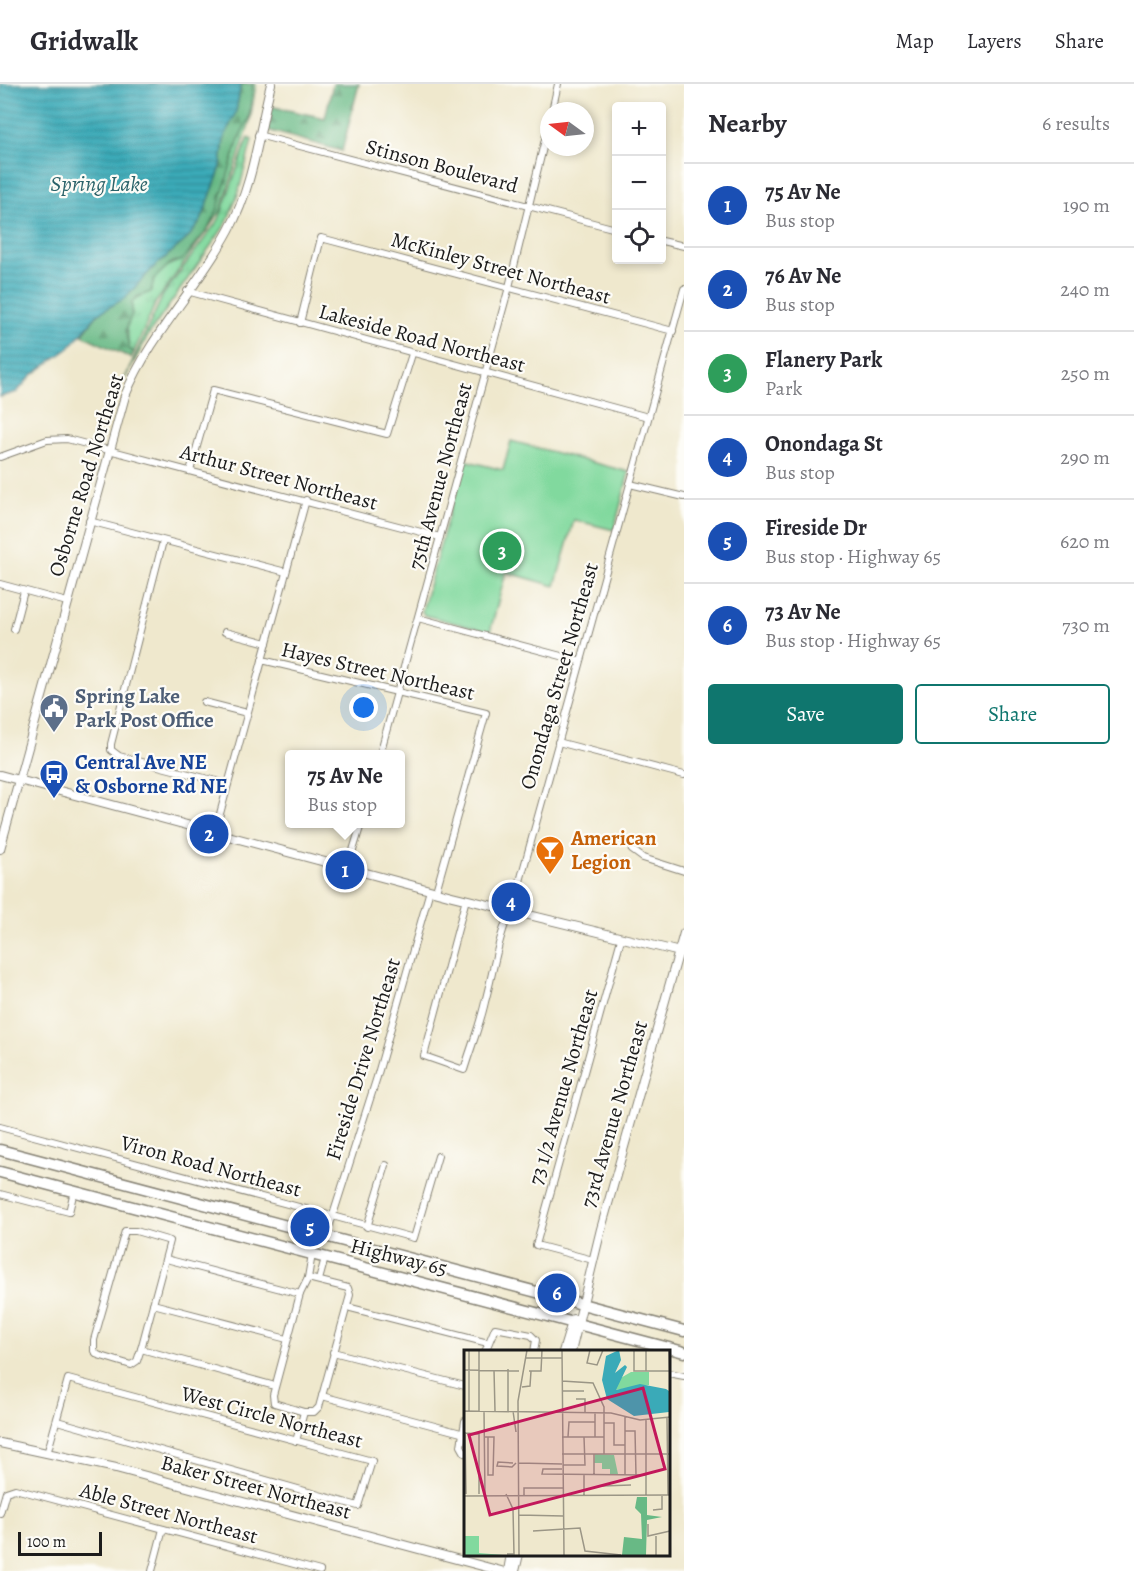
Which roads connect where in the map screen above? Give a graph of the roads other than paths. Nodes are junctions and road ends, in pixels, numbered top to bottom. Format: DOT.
graph roads {
  1 [pos="271,84"];
  2 [pos="558,84"];
  3 [pos="554,102"];
  4 [pos="258,135"];
  5 [pos="541,156"];
  6 [pos="530,206"];
  7 [pos="612,228"];
  8 [pos="666,242"];
  9 [pos="684,246"];
  10 [pos="508,287"];
  11 [pos="684,289"];
  12 [pos="187,291"];
  13 [pos="300,323"];
  14 [pos="673,331"];
  15 [pos="412,354"];
  16 [pos="486,370"];
  17 [pos="648,417"];
  18 [pos="109,450"];
  19 [pos="0,457"];
  20 [pos="190,471"];
  21 [pos="630,484"];
  22 [pos="684,497"];
  23 [pos="306,500"];
  24 [pos="89,521"];
  25 [pos="440,537"];
  26 [pos="164,542"];
  27 [pos="286,572"];
  28 [pos="0,584"];
  29 [pos="24,591"];
  30 [pos="67,602"];
  31 [pos="418,618"];
  32 [pos="14,629"];
  33 [pos="225,632"];
  34 [pos="267,643"];
  35 [pos="262,660"];
  36 [pos="580,661"];
  37 [pos="397,692"];
  38 [pos="204,702"];
  39 [pos="247,713"];
  40 [pos="486,713"];
  41 [pos="558,742"];
  42 [pos="381,750"];
  43 [pos="0,775"];
  44 [pos="684,775"];
  45 [pos="19,780"];
  46 [pos="228,784"];
  47 [pos="360,828"];
  48 [pos="215,832"];
  49 [pos="0,849"];
  50 [pos="632,850"];
  51 [pos="348,867"];
  52 [pos="684,871"];
  53 [pos="433,891"];
  54 [pos="466,899"];
  55 [pos="510,910"];
  56 [pos="684,933"];
  57 [pos="621,939"];
  58 [pos="681,952"];
  59 [pos="0,1127"];
  60 [pos="0,1150"];
  61 [pos="438,1156"];
  62 [pos="386,1165"];
  63 [pos="0,1172"];
  64 [pos="74,1191"];
  65 [pos="0,1194"];
  66 [pos="332,1215"];
  67 [pos="367,1227"];
  68 [pos="327,1237"];
  69 [pos="312,1254"];
  70 [pos="325,1258"];
  71 [pos="166,1259"];
  72 [pos="593,1260"];
  73 [pos="308,1278"];
  74 [pos="319,1280"];
  75 [pos="300,1294"];
  76 [pos="153,1304"];
  77 [pos="581,1304"];
  78 [pos="347,1306"];
  79 [pos="574,1323"];
  80 [pos="684,1331"];
  81 [pos="287,1340"];
  82 [pos="488,1343"];
  83 [pos="141,1349"];
  84 [pos="486,1350"];
  85 [pos="534,1350"];
  86 [pos="565,1350"];
  87 [pos="571,1350"];
  88 [pos="333,1352"];
  89 [pos="684,1352"];
  90 [pos="669,1373"];
  91 [pos="684,1376"];
  92 [pos="275,1386"];
  93 [pos="464,1386"];
  94 [pos="322,1396"];
  95 [pos="304,1412"];
  96 [pos="57,1421"];
  97 [pos="464,1424"];
  98 [pos="461,1433"];
  99 [pos="296,1442"];
  100 [pos="0,1443"];
  101 [pos="464,1452"];
  102 [pos="47,1455"];
  103 [pos="0,1513"];
  104 [pos="163,1529"];
  105 [pos="511,1556"];
  106 [pos="519,1556"];
  107 [pos="152,1571"];
  108 [pos="320,1571"];
  109 [pos="501,1571"];
  110 [pos="508,1571"];
  111 [pos="515,1571"];
  1 -- 4 [label="street, Osborne Road Northeast"];
  2 -- 3 [label="street"];
  4 -- 6 [label="street, Stinson Boulevard"];
  4 -- 12 [label="street, Osborne Road Northeast"];
  5 -- 6 [label="street, 75th Avenue Northeast"];
  6 -- 7 [label="street, Stinson Boulevard"];
  6 -- 10 [label="street, 75th Avenue Northeast"];
  8 -- 9 [label="street"];
  10 -- 13 [label="street, McKinley Street Northeast"];
  10 -- 14 [label="street, McKinley Street Northeast"];
  10 -- 16 [label="street, 75th Avenue Northeast"];
  11 -- 14 [label="street, Onondaga Street Northeast"];
  12 -- 13 [label="street, Lakeside Road Northeast"];
  12 -- 18 [label="street, Osborne Road Northeast"];
  13 -- 15 [label="street, Lakeside Road Northeast"];
  14 -- 17 [label="street, Onondaga Street Northeast"];
  15 -- 16 [label="street, Lakeside Road Northeast"];
  15 -- 20 [label="street"];
  16 -- 17 [label="street, Lakeside Road Northeast"];
  16 -- 25 [label="street, 75th Avenue Northeast"];
  17 -- 21 [label="street, Onondaga Street Northeast"];
  18 -- 19 [label="street, Arthur Street Northeast"];
  18 -- 20 [label="street, Arthur Street Northeast"];
  18 -- 24 [label="street, Osborne Road Northeast"];
  20 -- 23 [label="street, Arthur Street Northeast"];
  21 -- 22 [label="street"];
  21 -- 36 [label="street, Onondaga Street Northeast"];
  23 -- 25 [label="street, Arthur Street Northeast"];
  23 -- 27 [label="street"];
  24 -- 26 [label="street"];
  24 -- 30 [label="street, Osborne Road Northeast"];
  25 -- 31 [label="street, 75th Avenue Northeast"];
  26 -- 27 [label="street"];
  26 -- 46 [label="street"];
  27 -- 34 [label="street"];
  28 -- 29 [label="street"];
  29 -- 30 [label="street"];
  29 -- 32 [label="street"];
  30 -- 45 [label="street, Osborne Road Northeast"];
  31 -- 36 [label="street"];
  31 -- 37 [label="street, 75th Avenue Northeast"];
  33 -- 34 [label="street"];
  34 -- 35 [label="street"];
  35 -- 37 [label="street, Hayes Street Northeast"];
  35 -- 39 [label="street"];
  36 -- 41 [label="street, Onondaga Street Northeast"];
  37 -- 40 [label="street, Hayes Street Northeast"];
  37 -- 42 [label="street, 75th Avenue Northeast"];
  38 -- 39 [label="street"];
  39 -- 46 [label="street"];
  40 -- 53 [label="street, Fireside Drive Northeast"];
  41 -- 44 [label="street"];
  41 -- 55 [label="street, Onondaga Street Northeast"];
  43 -- 45 [label="street"];
  45 -- 48 [label="street"];
  45 -- 49 [label="street, Osborne Road Northeast"];
  46 -- 48 [label="street"];
  47 -- 51 [label="street"];
  48 -- 51 [label="street"];
  50 -- 52 [label="street"];
  51 -- 53 [label="street"];
  53 -- 54 [label="street"];
  53 -- 66 [label="street, Fireside Drive Northeast"];
  54 -- 55 [label="street"];
  54 -- 55 [label="street, Onondaga Street Northeast"];
  55 -- 57 [label="street"];
  56 -- 58 [label="street, 73rd Avenue Northeast"];
  57 -- 58 [label="street"];
  57 -- 72 [label="street, 73 1/2 Avenue Northeast"];
  58 -- 72 [label="street, 73rd Avenue Northeast"];
  59 -- 66 [label="street, Viron Road Northeast"];
  60 -- 68 [label="highway, Highway 65"];
  61 -- 67 [label="street, Viron Road Northeast"];
  62 -- 67 [label="street"];
  63 -- 64 [label="highway, Highway 65"];
  64 -- 65 [label="street"];
  64 -- 69 [label="highway, Highway 65"];
  66 -- 67 [label="street, Viron Road Northeast"];
  66 -- 68 [label="street, Fireside Drive Northeast"];
  68 -- 77 [label="highway, Highway 65"];
  69 -- 70 [label="highway, Highway 65"];
  69 -- 73 [label="street"];
  70 -- 74 [label="street"];
  70 -- 79 [label="highway, Highway 65"];
  71 -- 75 [label="street"];
  71 -- 76 [label="street"];
  71 -- 83 [label="street"];
  72 -- 77 [label="street, 73rd Avenue Northeast"];
  73 -- 74 [label="street"];
  73 -- 75 [label="street"];
  74 -- 78 [label="street"];
  75 -- 81 [label="street"];
  76 -- 81 [label="street"];
  76 -- 83 [label="street"];
  77 -- 79 [label="street, 73rd Avenue Northeast"];
  77 -- 80 [label="highway, Highway 65"];
  78 -- 82 [label="street"];
  78 -- 88 [label="street"];
  79 -- 86 [label="street, 73rd Avenue Northeast"];
  79 -- 87 [label="street, 73rd Avenue Northeast"];
  79 -- 89 [label="highway, Highway 65"];
  81 -- 92 [label="street"];
  82 -- 84 [label="street"];
  82 -- 85 [label="street"];
  83 -- 92 [label="street"];
  88 -- 93 [label="street"];
  88 -- 94 [label="street"];
  90 -- 91 [label="street"];
  92 -- 95 [label="street"];
  94 -- 95 [label="street"];
  94 -- 98 [label="street"];
  95 -- 99 [label="street"];
  96 -- 99 [label="street, West Circle Northeast"];
  96 -- 99 [label="street, West Circle Northeast"];
  96 -- 102 [label="street, West Circle Northeast"];
  97 -- 98 [label="street"];
  98 -- 101 [label="street"];
  100 -- 102 [label="street, Baker Street Northeast"];
  102 -- 109 [label="street, Baker Street Northeast"];
  103 -- 104 [label="street, Able Street Northeast"];
  104 -- 107 [label="street"];
  104 -- 108 [label="street, Able Street Northeast"];
  105 -- 110 [label="street"];
  106 -- 111 [label="street"];
}
